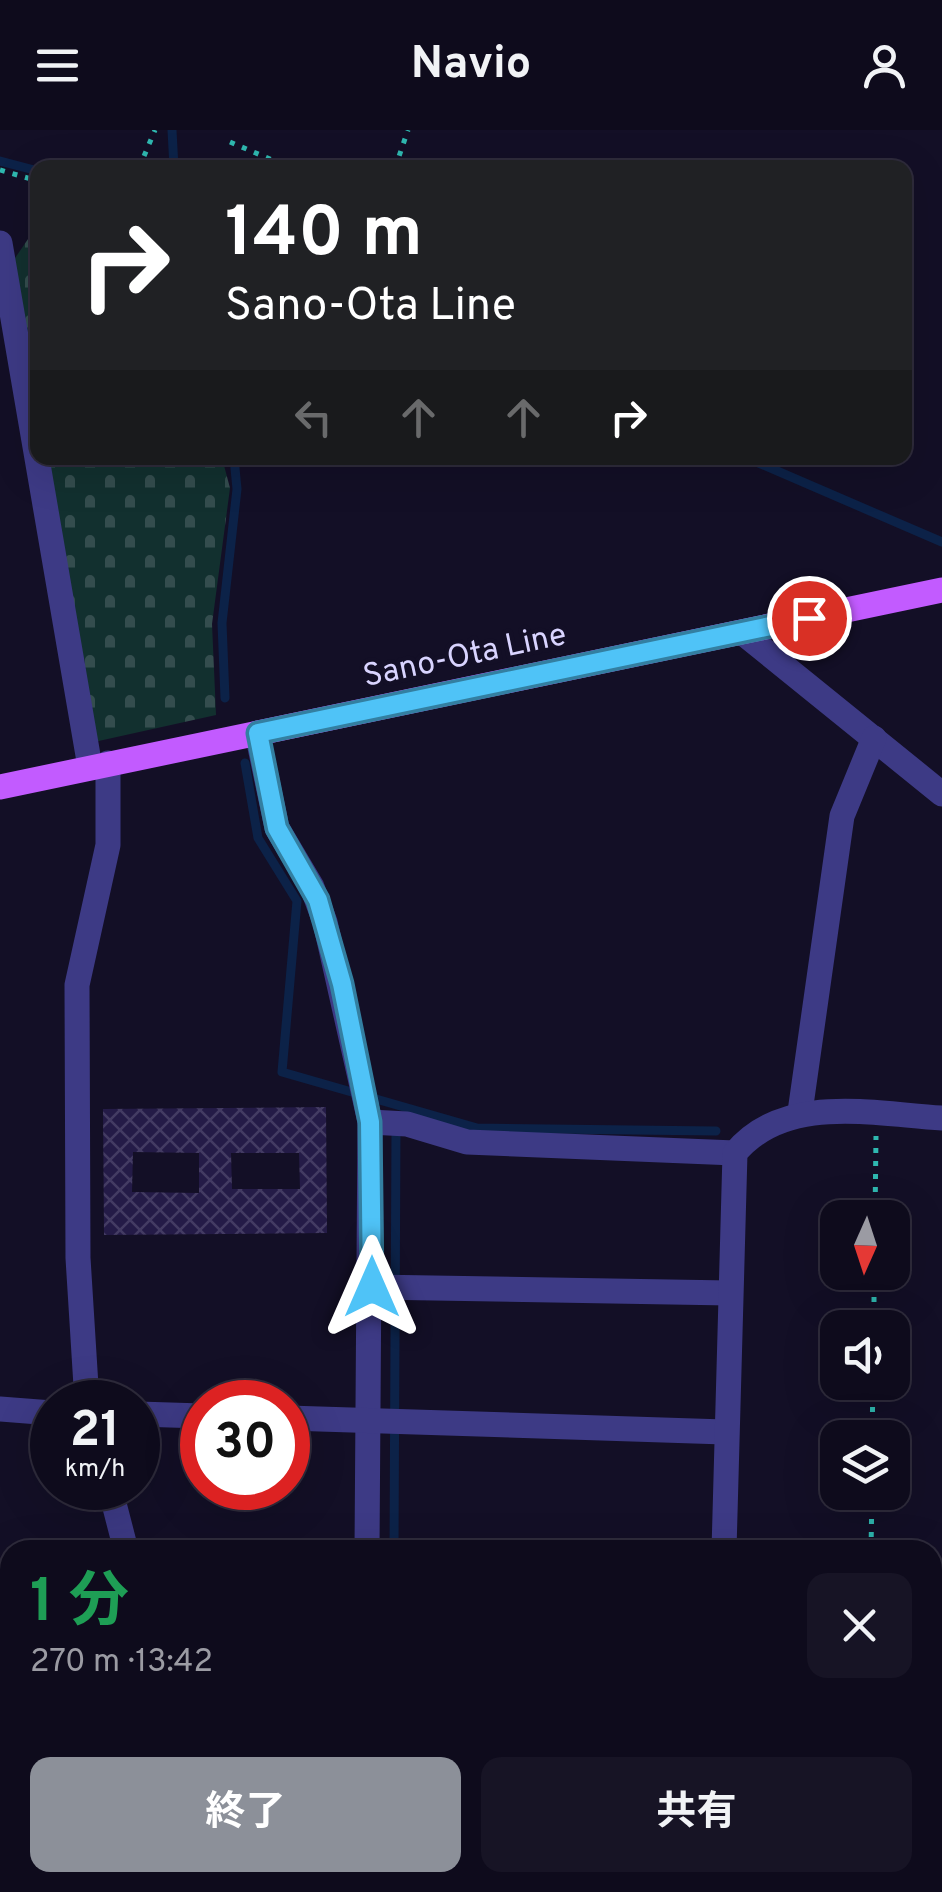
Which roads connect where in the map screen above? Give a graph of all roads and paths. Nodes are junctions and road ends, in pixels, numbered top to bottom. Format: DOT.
graph roads {
  1 [pos="155,130"];
  2 [pos="408,130"];
  3 [pos="230,142"];
  4 [pos="142,160"];
  5 [pos="273,160"];
  6 [pos="398,160"];
  7 [pos="0,170"];
  8 [pos="30,179"];
  9 [pos="0,243"];
  10 [pos="30,401"];
  11 [pos="42,465"];
  12 [pos="942,590"];
  13 [pos="743,633"];
  14 [pos="258,733"];
  15 [pos="874,738"];
  16 [pos="99,765"];
  17 [pos="0,787"];
  18 [pos="942,794"];
  19 [pos="800,1112"];
  20 [pos="876,1114"];
  21 [pos="942,1118"];
  22 [pos="370,1122"];
  23 [pos="736,1152"];
  24 [pos="875,1200"];
  25 [pos="372,1287"];
  26 [pos="730,1293"];
  27 [pos="86,1380"];
  28 [pos="0,1409"];
  29 [pos="30,1411"];
  30 [pos="310,1419"];
  31 [pos="370,1420"];
  32 [pos="725,1432"];
  33 [pos="116,1510"];
  34 [pos="872,1510"];
  35 [pos="123,1540"];
  36 [pos="368,1540"];
  37 [pos="724,1540"];
  38 [pos="871,1540"];
  1 -- 4 [label="path"];
  2 -- 6 [label="path"];
  3 -- 5 [label="path"];
  7 -- 8 [label="path"];
  9 -- 10 [label="street"];
  11 -- 16 [label="street"];
  12 -- 13 [label="main road, Sano-Ota Line"];
  13 -- 14 [label="main road, Sano-Ota Line"];
  13 -- 15 [label="street"];
  14 -- 16 [label="main road, Sano-Ota Line"];
  14 -- 22 [label="street"];
  15 -- 18 [label="street"];
  15 -- 19 [label="street"];
  16 -- 17 [label="main road, Sano-Ota Line"];
  16 -- 27 [label="street"];
  19 -- 20 [label="street"];
  19 -- 23 [label="street"];
  20 -- 21 [label="street"];
  20 -- 24 [label="path"];
  22 -- 23 [label="street"];
  22 -- 25 [label="street"];
  23 -- 26 [label="street"];
  25 -- 26 [label="street"];
  25 -- 31 [label="street"];
  26 -- 32 [label="street"];
  28 -- 29 [label="street"];
  30 -- 31 [label="street"];
  31 -- 32 [label="street"];
  31 -- 36 [label="street"];
  32 -- 37 [label="street"];
  33 -- 35 [label="street"];
  34 -- 38 [label="path"];
}
